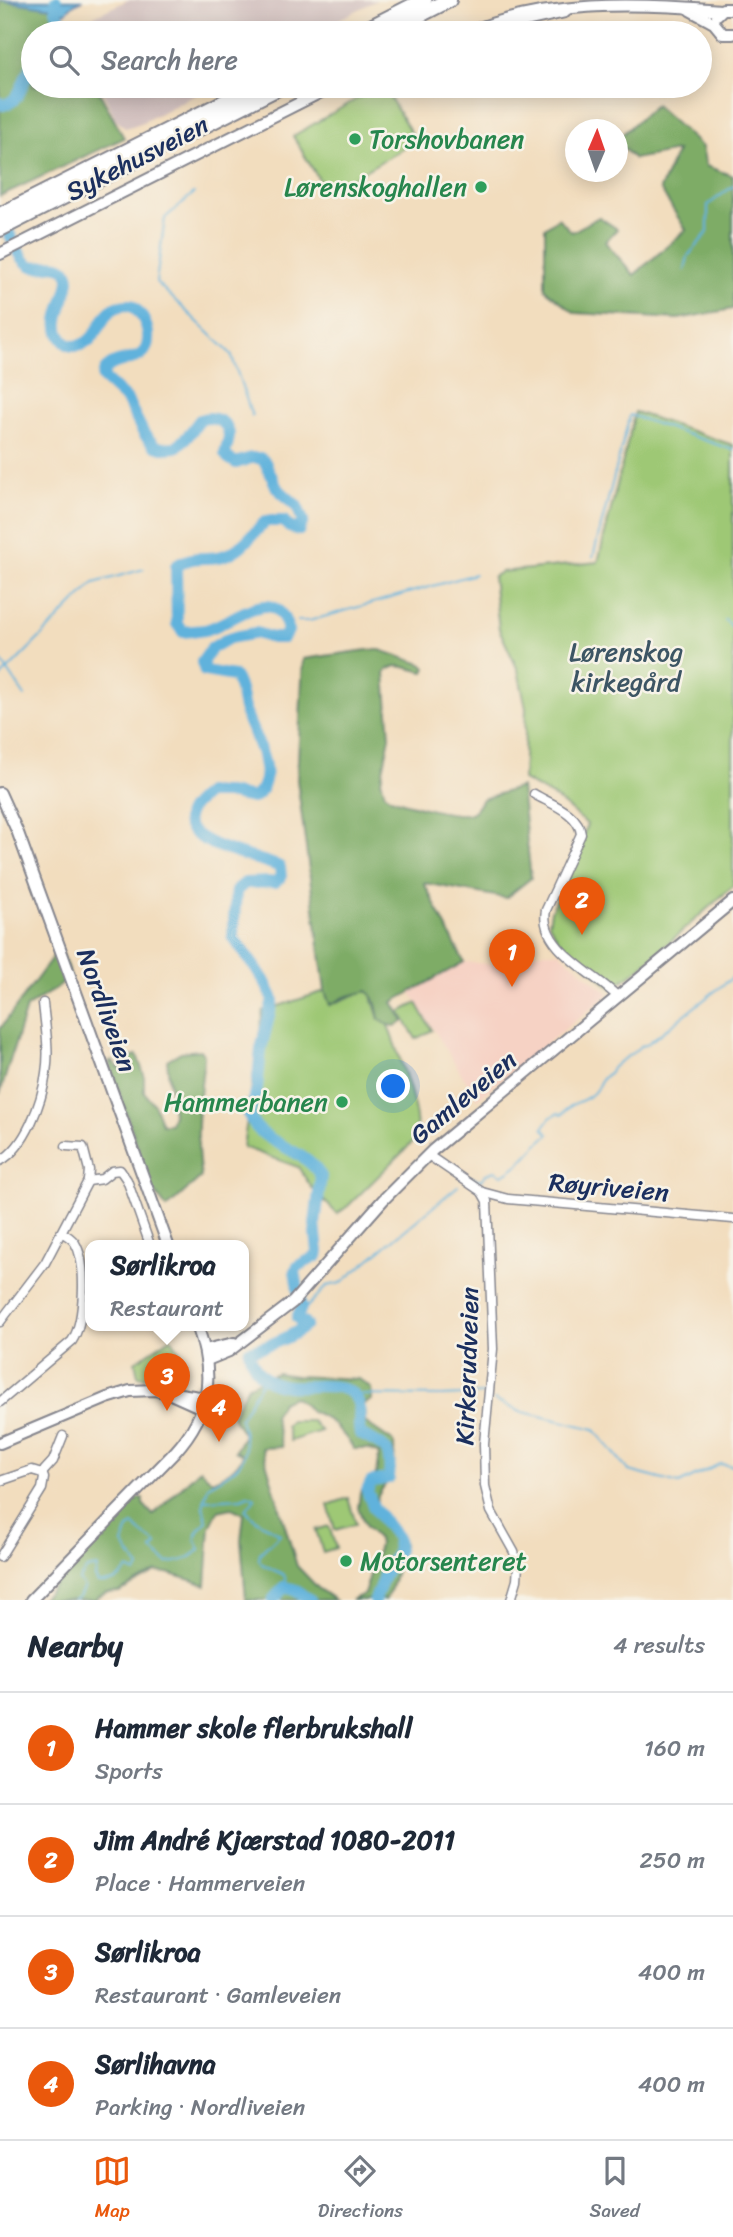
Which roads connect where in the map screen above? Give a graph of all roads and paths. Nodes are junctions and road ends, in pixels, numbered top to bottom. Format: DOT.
graph roads {
  1 [pos="411,0"];
  2 [pos="424,0"];
  3 [pos="449,0"];
  4 [pos="537,7"];
  5 [pos="728,7"];
  6 [pos="684,8"];
  7 [pos="372,21"];
  8 [pos="383,21"];
  9 [pos="408,21"];
  10 [pos="493,21"];
  11 [pos="504,21"];
  12 [pos="710,21"];
  13 [pos="712,22"];
  14 [pos="716,24"];
  15 [pos="733,34"];
  16 [pos="232,98"];
  17 [pos="257,98"];
  18 [pos="309,98"];
  19 [pos="8,216"];
  20 [pos="0,229"];
  21 [pos="3,253"];
  22 [pos="0,793"];
  23 [pos="534,794"];
  24 [pos="733,901"];
  25 [pos="618,998"];
  26 [pos="43,1003"];
  27 [pos="66,1146"];
  28 [pos="428,1155"];
  29 [pos="0,1161"];
  30 [pos="88,1181"];
  31 [pos="482,1192"];
  32 [pos="733,1219"];
  33 [pos="62,1233"];
  34 [pos="148,1240"];
  35 [pos="166,1240"];
  36 [pos="0,1322"];
  37 [pos="199,1331"];
  38 [pos="206,1355"];
  39 [pos="0,1402"];
  40 [pos="204,1403"];
  41 [pos="63,1436"];
  42 [pos="0,1443"];
  43 [pos="42,1473"];
  44 [pos="0,1481"];
  45 [pos="0,1557"];
  46 [pos="31,1600"];
  47 [pos="511,1600"];
  1 -- 7 [label="highway"];
  2 -- 8 [label="highway"];
  3 -- 9 [label="highway"];
  4 -- 6 [label="main road"];
  4 -- 10 [label="main road"];
  4 -- 11 [label="main road"];
  5 -- 6 [label="main road"];
  5 -- 14 [label="main road"];
  6 -- 12 [label="main road"];
  13 -- 14 [label="main road"];
  14 -- 15 [label="main road"];
  16 -- 19 [label="highway"];
  17 -- 19 [label="highway"];
  18 -- 21 [label="main road, Sykehusveien"];
  19 -- 20 [label="highway"];
  22 -- 35 [label="main road, Nordliveien"];
  23 -- 25 [label="street"];
  24 -- 25 [label="main road, Gamleveien"];
  25 -- 28 [label="main road, Gamleveien"];
  26 -- 29 [label="street"];
  27 -- 30 [label="street"];
  28 -- 31 [label="street"];
  28 -- 38 [label="main road, Gamleveien"];
  30 -- 33 [label="street"];
  30 -- 34 [label="street"];
  31 -- 32 [label="street, Røyriveien"];
  31 -- 47 [label="street, Kirkerudveien"];
  33 -- 36 [label="street"];
  33 -- 39 [label="street"];
  37 -- 38 [label="main road"];
  38 -- 40 [label="main road"];
  40 -- 42 [label="main road"];
  40 -- 46 [label="main road"];
  41 -- 43 [label="street"];
  43 -- 44 [label="street"];
  43 -- 45 [label="street"];
}
